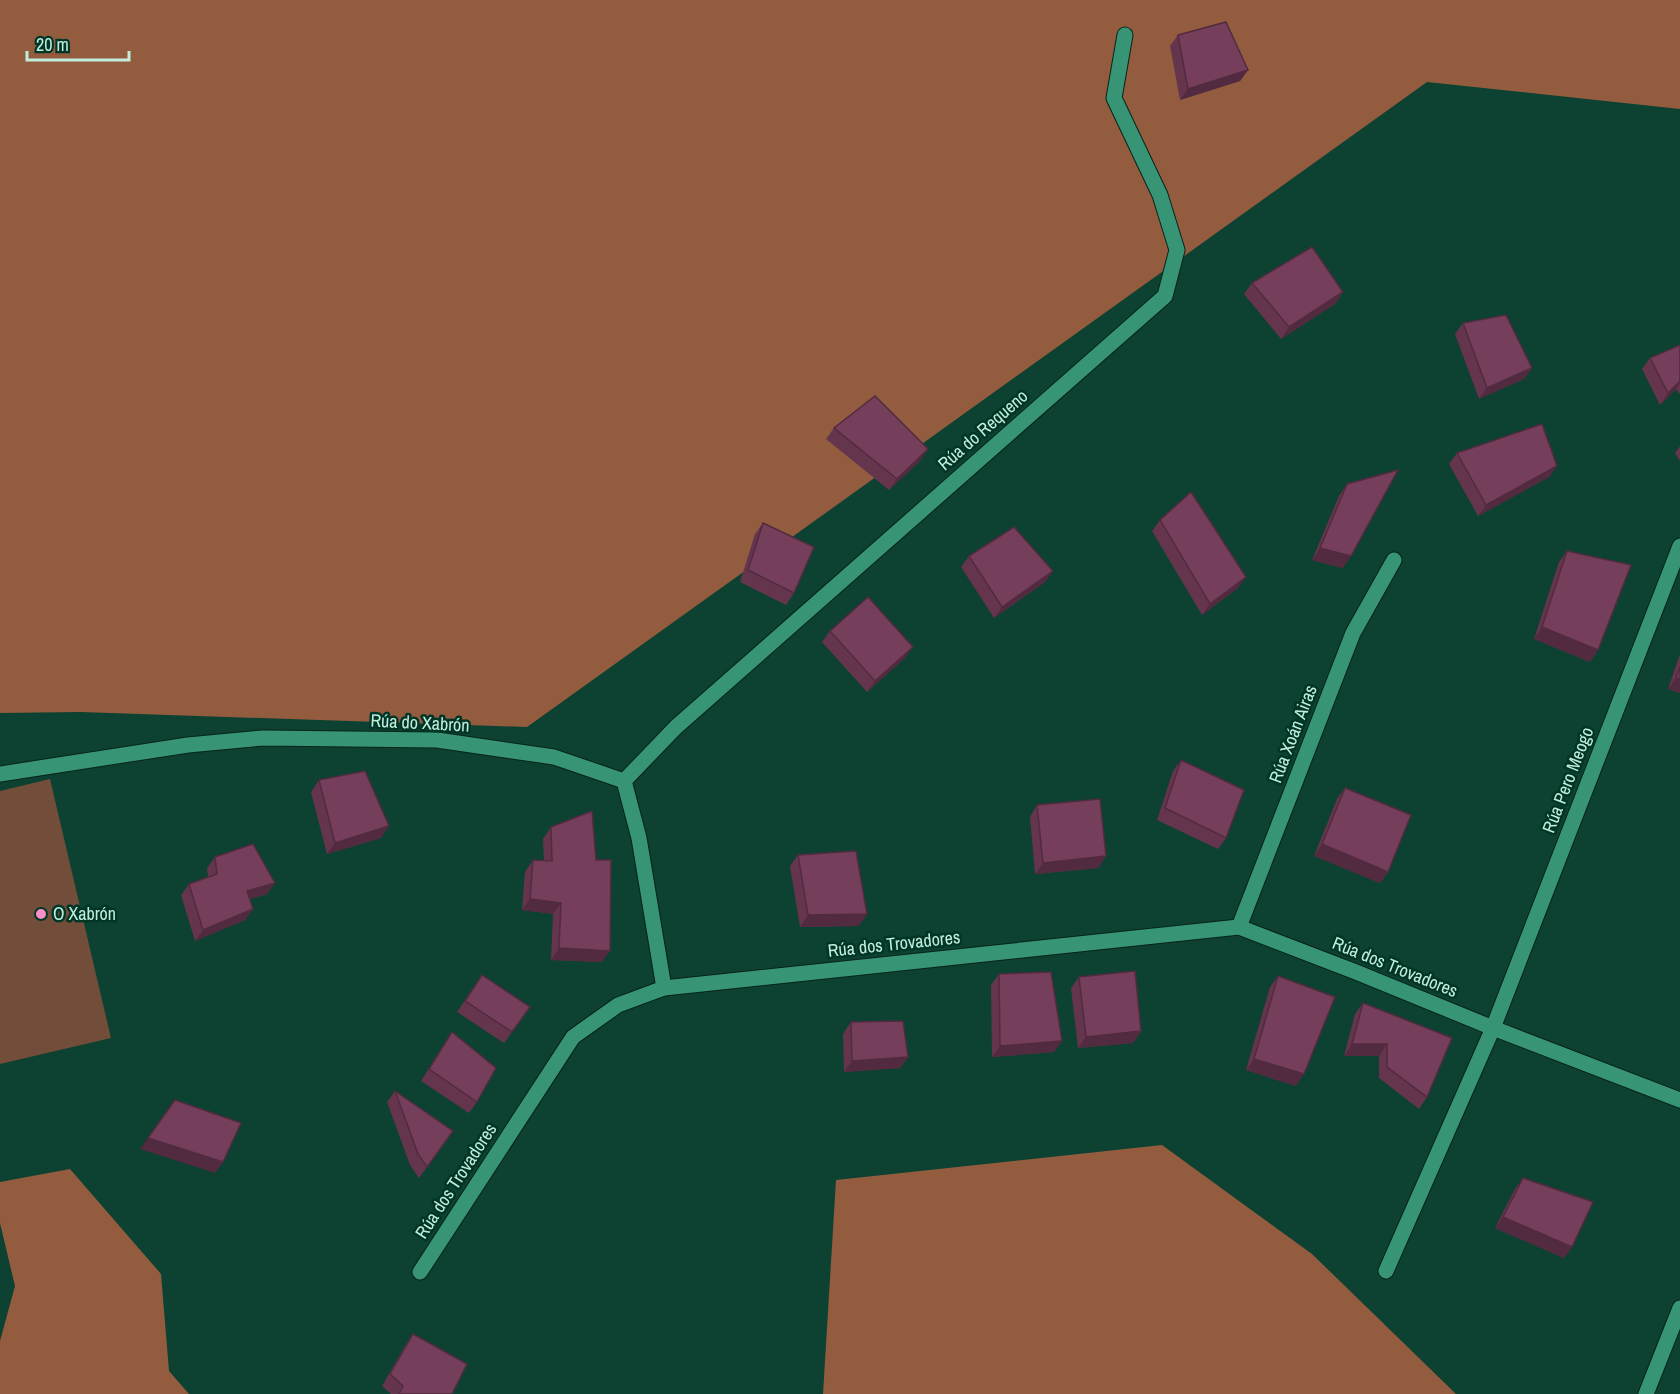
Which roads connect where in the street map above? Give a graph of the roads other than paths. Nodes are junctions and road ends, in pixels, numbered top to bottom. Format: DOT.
graph roads {
  1 [pos="1125,35"];
  2 [pos="1680,546"];
  3 [pos="1394,560"];
  4 [pos="0,774"];
  5 [pos="624,781"];
  6 [pos="1239,927"];
  7 [pos="664,988"];
  8 [pos="1492,1028"];
  9 [pos="1680,1100"];
  10 [pos="1386,1271"];
  11 [pos="420,1272"];
  12 [pos="1680,1308"];
  13 [pos="1646,1394"];
  1 -- 5 [label="street, Rúa do Requeno"];
  2 -- 8 [label="street, Rúa Pero Meogo"];
  3 -- 6 [label="street, Rúa Xoán Airas"];
  4 -- 5 [label="street, Rúa do Xabrón"];
  5 -- 7 [label="street"];
  6 -- 7 [label="street, Rúa dos Trovadores"];
  6 -- 8 [label="street, Rúa dos Trovadores"];
  7 -- 11 [label="street, Rúa dos Trovadores"];
  8 -- 9 [label="street, Rúa dos Trovadores"];
  8 -- 10 [label="street"];
  12 -- 13 [label="street"];
}
